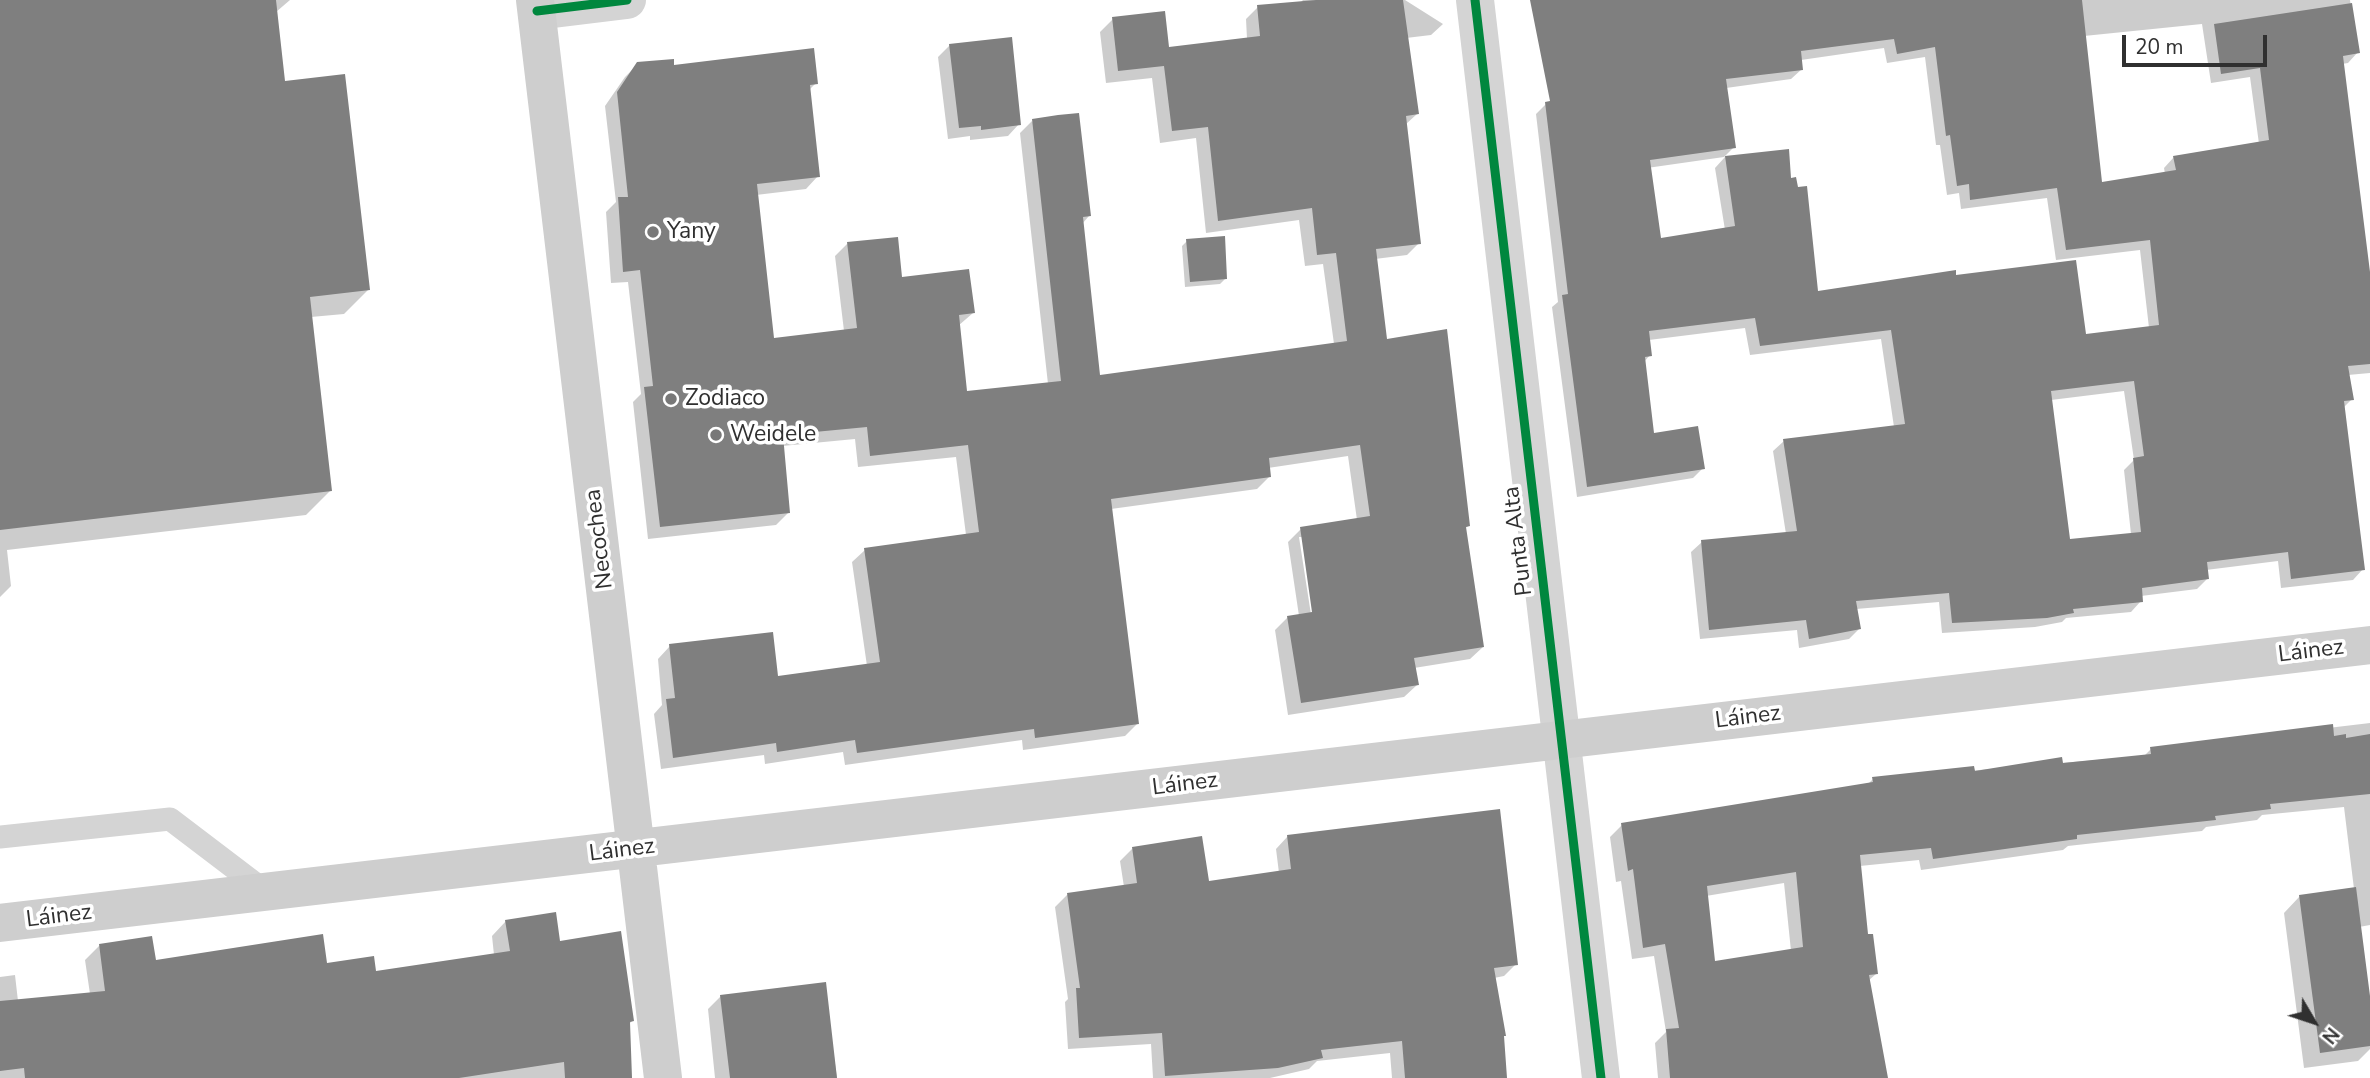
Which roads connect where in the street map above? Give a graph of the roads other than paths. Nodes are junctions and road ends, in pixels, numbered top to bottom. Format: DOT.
graph roads {
  1 [pos="627,0"];
  2 [pos="1475,0"];
  3 [pos="536,5"];
  4 [pos="2370,645"];
  5 [pos="1562,740"];
  6 [pos="0,837"];
  7 [pos="638,849"];
  8 [pos="266,892"];
  9 [pos="0,923"];
  10 [pos="663,1078"];
  11 [pos="1601,1078"];
  1 -- 3 [label="street"];
  2 -- 5 [label="street, Punta Alta"];
  3 -- 7 [label="main road, Necochea"];
  4 -- 5 [label="main road, Láinez"];
  5 -- 7 [label="main road, Láinez"];
  5 -- 11 [label="street, Punta Alta"];
  6 -- 8 [label="lane"];
  7 -- 8 [label="main road, Láinez"];
  7 -- 10 [label="main road, Necochea"];
  8 -- 9 [label="main road, Láinez"];
}
